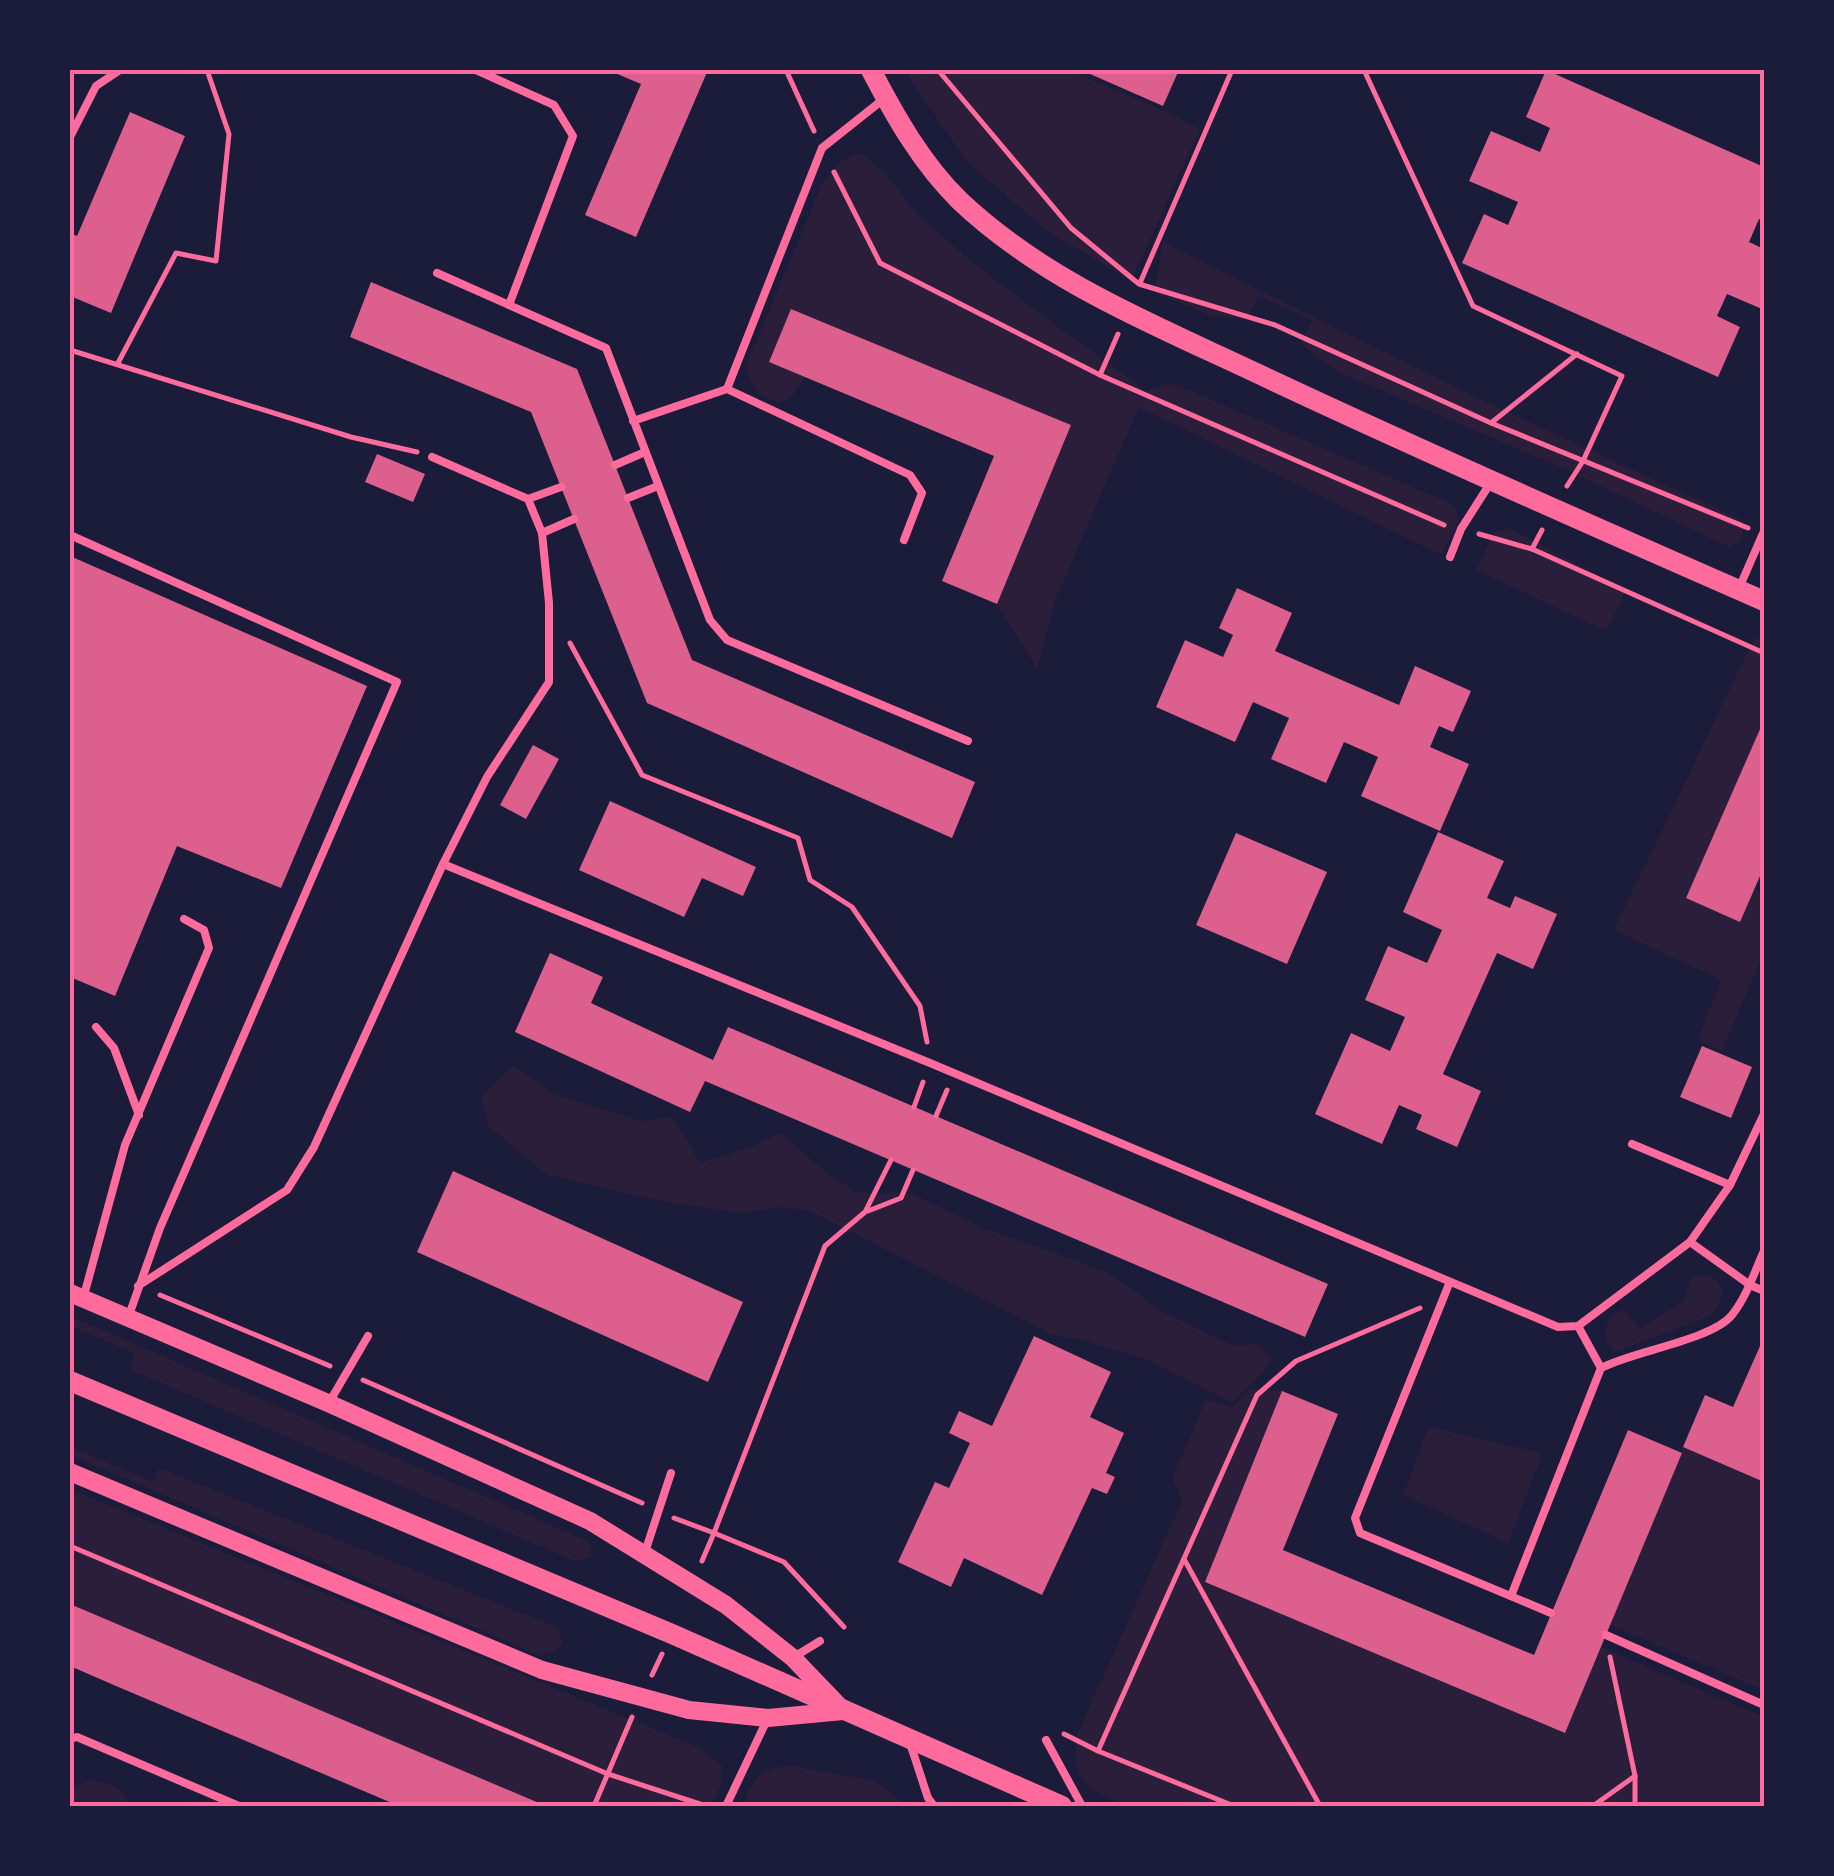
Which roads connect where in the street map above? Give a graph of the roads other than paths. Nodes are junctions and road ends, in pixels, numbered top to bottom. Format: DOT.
graph roads {
  1 [pos="120,70"];
  2 [pos="476,70"];
  3 [pos="871,70"];
  4 [pos="885,98"];
  5 [pos="70,137"];
  6 [pos="436,273"];
  7 [pos="509,305"];
  8 [pos="726,389"];
  9 [pos="633,421"];
  10 [pos="645,452"];
  11 [pos="432,457"];
  12 [pos="615,465"];
  13 [pos="1491,482"];
  14 [pos="658,486"];
  15 [pos="561,487"];
  16 [pos="528,498"];
  17 [pos="628,498"];
  18 [pos="574,519"];
  19 [pos="1763,532"];
  20 [pos="542,533"];
  21 [pos="70,535"];
  22 [pos="904,540"];
  23 [pos="1450,557"];
  24 [pos="1738,590"];
  25 [pos="1764,601"];
  26 [pos="968,741"];
  27 [pos="442,864"];
  28 [pos="184,919"];
  29 [pos="96,1027"];
  30 [pos="1764,1114"];
  31 [pos="139,1116"];
  32 [pos="1632,1144"];
  33 [pos="1730,1185"];
  34 [pos="1690,1242"];
  35 [pos="1763,1256"];
  36 [pos="1449,1284"];
  37 [pos="1750,1285"];
  38 [pos="138,1286"];
  39 [pos="1764,1291"];
  40 [pos="77,1296"];
  41 [pos="128,1318"];
  42 [pos="1578,1326"];
  43 [pos="368,1336"];
  44 [pos="1602,1368"];
  45 [pos="70,1381"];
  46 [pos="328,1404"];
  47 [pos="70,1472"];
  48 [pos="670,1473"];
  49 [pos="645,1552"];
  50 [pos="1511,1596"];
  51 [pos="1552,1613"];
  52 [pos="1606,1636"];
  53 [pos="820,1641"];
  54 [pos="793,1658"];
  55 [pos="1764,1705"];
  56 [pos="844,1711"];
  57 [pos="768,1718"];
  58 [pos="909,1738"];
  59 [pos="70,1740"];
  60 [pos="1046,1740"];
  61 [pos="239,1806"];
  62 [pos="726,1806"];
  63 [pos="934,1806"];
  64 [pos="1062,1806"];
  65 [pos="1082,1806"];
  1 -- 5 [label="lane"];
  2 -- 7 [label="lane"];
  3 -- 4 [label="main road"];
  4 -- 8 [label="lane"];
  4 -- 13 [label="main road"];
  6 -- 7 [label="lane"];
  7 -- 9 [label="lane"];
  8 -- 9 [label="lane"];
  8 -- 22 [label="lane"];
  9 -- 10 [label="lane"];
  10 -- 12 [label="lane"];
  10 -- 14 [label="lane"];
  11 -- 16 [label="lane"];
  13 -- 23 [label="lane"];
  13 -- 24 [label="main road"];
  14 -- 17 [label="lane"];
  14 -- 26 [label="lane"];
  15 -- 16 [label="lane"];
  16 -- 20 [label="lane"];
  18 -- 20 [label="lane"];
  19 -- 24 [label="lane"];
  20 -- 27 [label="lane"];
  21 -- 38 [label="lane"];
  24 -- 25 [label="main road"];
  27 -- 36 [label="lane"];
  27 -- 38 [label="lane"];
  28 -- 31 [label="lane"];
  29 -- 31 [label="lane"];
  30 -- 33 [label="lane"];
  31 -- 40 [label="lane"];
  32 -- 33 [label="lane"];
  33 -- 34 [label="lane"];
  34 -- 37 [label="lane"];
  34 -- 42 [label="lane"];
  35 -- 37 [label="lane"];
  36 -- 42 [label="lane"];
  36 -- 50 [label="lane"];
  37 -- 39 [label="lane"];
  37 -- 44 [label="lane"];
  38 -- 41 [label="lane"];
  40 -- 41 [label="street"];
  41 -- 46 [label="street"];
  42 -- 44 [label="lane"];
  43 -- 46 [label="lane"];
  44 -- 50 [label="lane"];
  45 -- 56 [label="main road"];
  46 -- 49 [label="street"];
  47 -- 57 [label="street"];
  48 -- 49 [label="lane"];
  49 -- 54 [label="street"];
  50 -- 51 [label="lane"];
  52 -- 55 [label="lane"];
  53 -- 54 [label="lane"];
  54 -- 56 [label="street"];
  56 -- 57 [label="street"];
  56 -- 58 [label="main road"];
  57 -- 62 [label="lane"];
  58 -- 63 [label="lane"];
  58 -- 64 [label="main road"];
  59 -- 61 [label="lane"];
  60 -- 65 [label="lane"];
}
